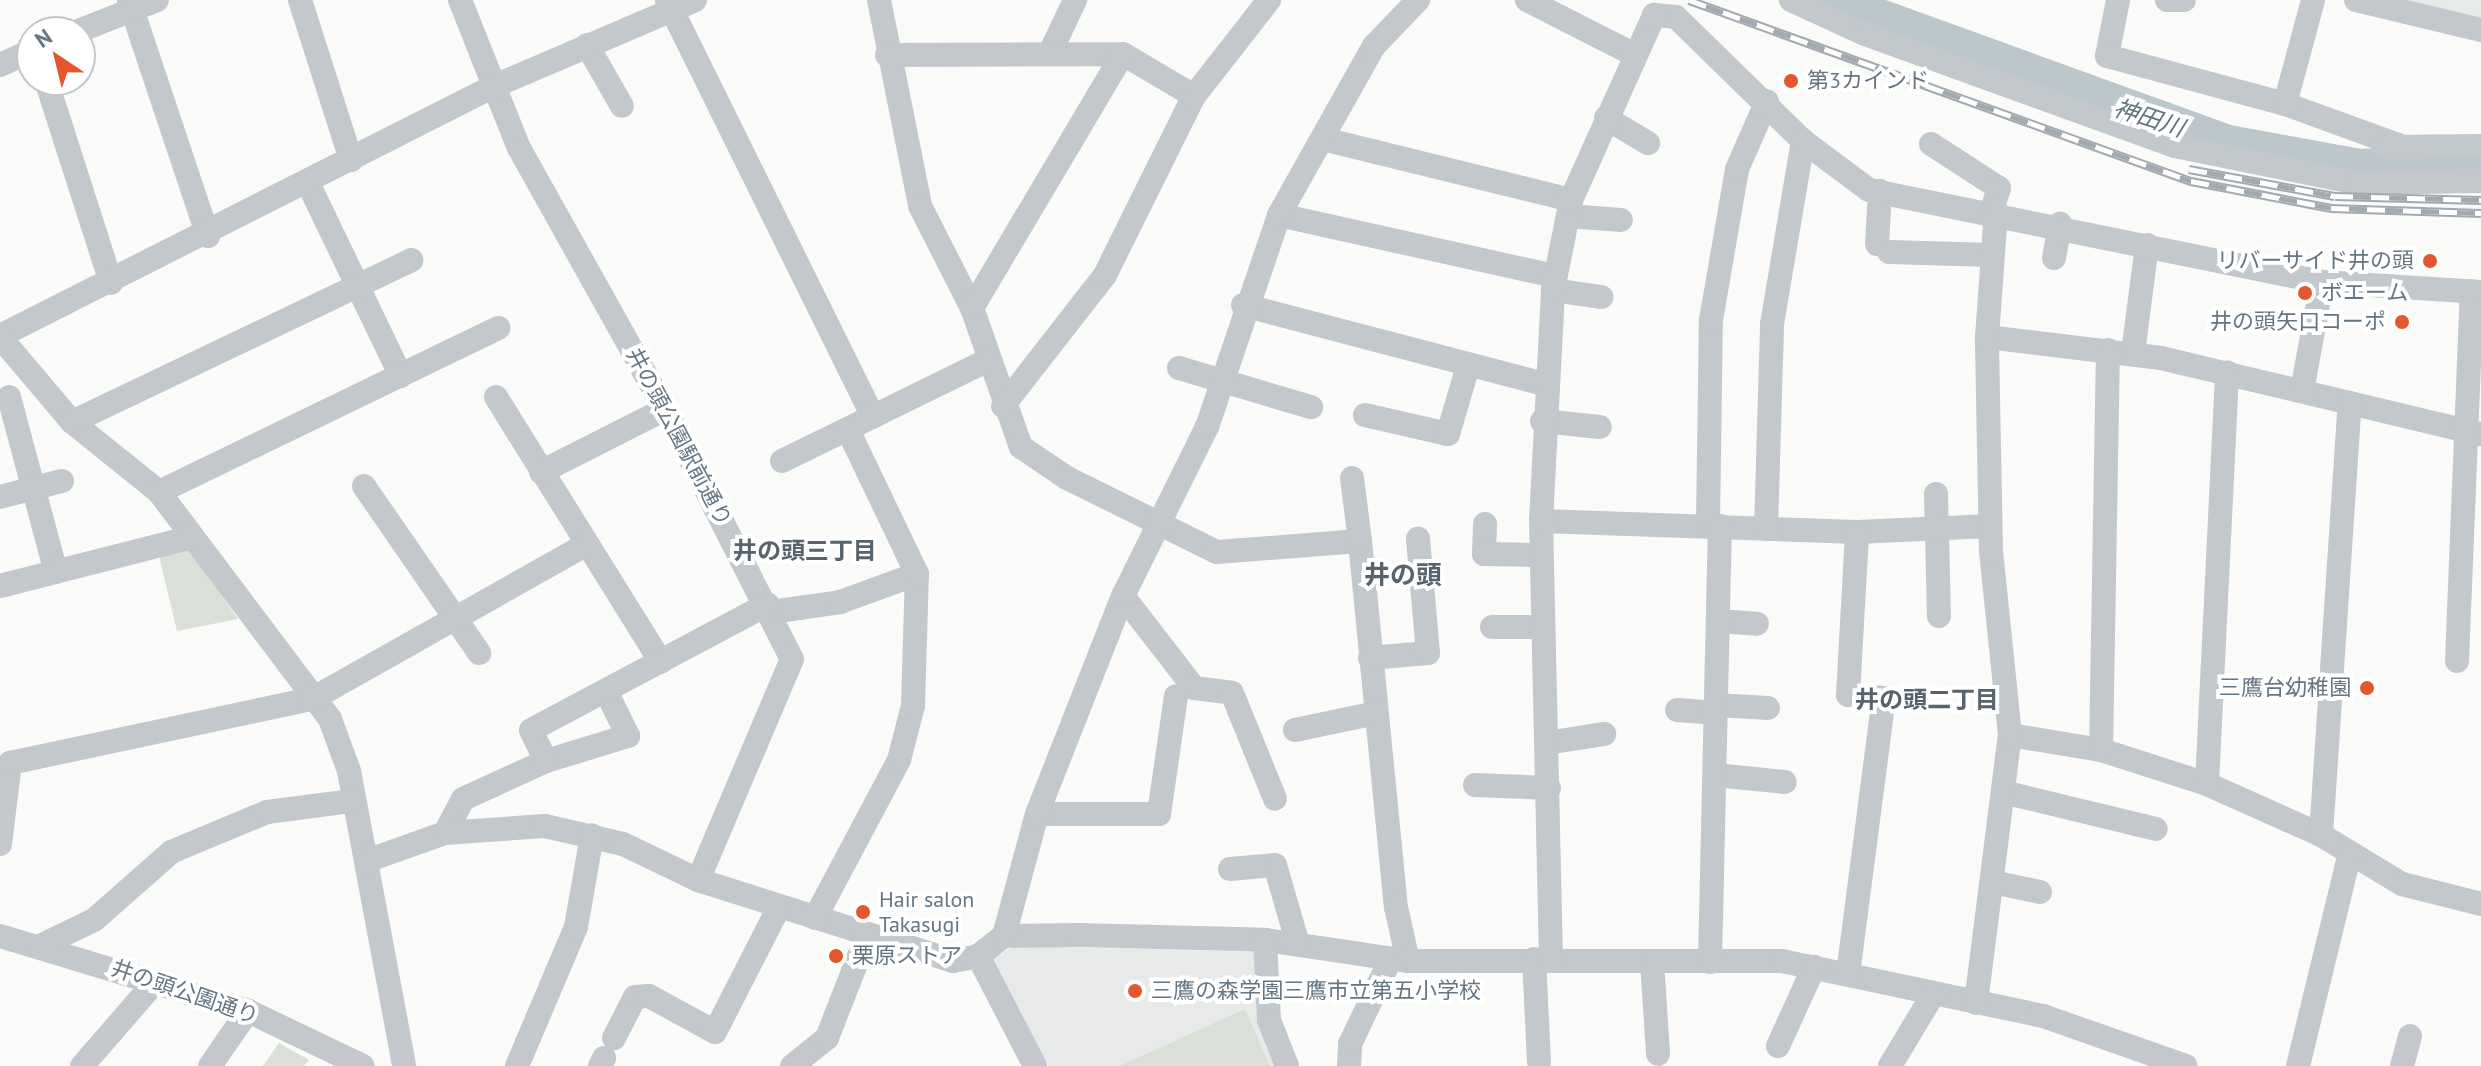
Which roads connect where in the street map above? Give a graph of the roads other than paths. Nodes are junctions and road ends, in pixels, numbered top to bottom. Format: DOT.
graph roads {
  1 [pos="157,0"];
  2 [pos="300,0"];
  3 [pos="460,0"];
  4 [pos="695,0"];
  5 [pos="879,0"];
  6 [pos="1075,0"];
  7 [pos="1269,0"];
  8 [pos="1418,0"];
  9 [pos="1527,0"];
  10 [pos="1791,0"];
  11 [pos="2118,0"];
  12 [pos="2167,0"];
  13 [pos="2184,0"];
  14 [pos="2313,0"];
  15 [pos="2356,0"];
  16 [pos="131,4"];
  17 [pos="668,5"];
  18 [pos="96,22"];
  19 [pos="2481,30"];
  20 [pos="587,45"];
  21 [pos="1050,53"];
  22 [pos="1123,54"];
  23 [pos="1633,54"];
  24 [pos="887,55"];
  25 [pos="490,88"];
  26 [pos="51,96"];
  27 [pos="1194,96"];
  28 [pos="1767,101"];
  29 [pos="2285,104"];
  30 [pos="622,106"];
  31 [pos="1606,118"];
  32 [pos="1323,139"];
  33 [pos="1803,141"];
  34 [pos="1648,143"];
  35 [pos="1931,144"];
  36 [pos="2398,145"];
  37 [pos="2481,146"];
  38 [pos="2361,149"];
  39 [pos="351,160"];
  40 [pos="2481,181"];
  41 [pos="308,183"];
  42 [pos="1880,191"];
  43 [pos="1570,208"];
  44 [pos="1994,210"];
  45 [pos="1279,215"];
  46 [pos="1621,220"];
  47 [pos="2060,224"];
  48 [pos="208,236"];
  49 [pos="2147,245"];
  50 [pos="1992,255"];
  51 [pos="2054,258"];
  52 [pos="411,260"];
  53 [pos="2322,282"];
  54 [pos="111,283"];
  55 [pos="1554,283"];
  56 [pos="357,286"];
  57 [pos="2476,292"];
  58 [pos="1601,297"];
  59 [pos="1243,305"];
  60 [pos="972,308"];
  61 [pos="498,328"];
  62 [pos="0,337"];
  63 [pos="1987,337"];
  64 [pos="2108,350"];
  65 [pos="2133,353"];
  66 [pos="988,360"];
  67 [pos="1468,366"];
  68 [pos="1179,368"];
  69 [pos="2227,372"];
  70 [pos="401,376"];
  71 [pos="1545,384"];
  72 [pos="1216,385"];
  73 [pos="43,388"];
  74 [pos="2302,391"];
  75 [pos="496,397"];
  76 [pos="5,399"];
  77 [pos="2350,403"];
  78 [pos="1003,406"];
  79 [pos="1311,407"];
  80 [pos="665,409"];
  81 [pos="1365,415"];
  82 [pos="873,417"];
  83 [pos="1542,421"];
  84 [pos="72,422"];
  85 [pos="1600,427"];
  86 [pos="848,430"];
  87 [pos="2474,433"];
  88 [pos="782,461"];
  89 [pos="541,472"];
  90 [pos="1352,478"];
  91 [pos="62,481"];
  92 [pos="364,486"];
  93 [pos="33,488"];
  94 [pos="159,492"];
  95 [pos="1936,494"];
  96 [pos="0,497"];
  97 [pos="1541,521"];
  98 [pos="1156,524"];
  99 [pos="1485,524"];
  100 [pos="1714,525"];
  101 [pos="1990,526"];
  102 [pos="1766,529"];
  103 [pos="1934,529"];
  104 [pos="1857,532"];
  105 [pos="189,538"];
  106 [pos="1418,538"];
  107 [pos="1360,541"];
  108 [pos="587,544"];
  109 [pos="1541,555"];
  110 [pos="56,572"];
  111 [pos="917,574"];
  112 [pos="0,586"];
  113 [pos="1123,596"];
  114 [pos="770,608"];
  115 [pos="1939,616"];
  116 [pos="454,619"];
  117 [pos="1718,621"];
  118 [pos="1757,624"];
  119 [pos="1492,627"];
  120 [pos="1542,627"];
  121 [pos="479,653"];
  122 [pos="1370,658"];
  123 [pos="2457,661"];
  124 [pos="661,662"];
  125 [pos="608,695"];
  126 [pos="1176,696"];
  127 [pos="312,699"];
  128 [pos="1768,708"];
  129 [pos="1716,709"];
  130 [pos="1677,710"];
  131 [pos="1376,713"];
  132 [pos="1295,730"];
  133 [pos="1604,734"];
  134 [pos="2010,735"];
  135 [pos="1547,743"];
  136 [pos="2101,750"];
  137 [pos="546,761"];
  138 [pos="1715,775"];
  139 [pos="1785,782"];
  140 [pos="2207,784"];
  141 [pos="1475,785"];
  142 [pos="1549,788"];
  143 [pos="2003,792"];
  144 [pos="1275,799"];
  145 [pos="352,801"];
  146 [pos="1037,814"];
  147 [pos="2156,829"];
  148 [pos="445,833"];
  149 [pos="592,835"];
  150 [pos="2321,835"];
  151 [pos="0,844"];
  152 [pos="2350,853"];
  153 [pos="366,861"];
  154 [pos="1230,869"];
  155 [pos="698,880"];
  156 [pos="1992,882"];
  157 [pos="2040,892"];
  158 [pos="2481,904"];
  159 [pos="779,907"];
  160 [pos="815,918"];
  161 [pos="0,936"];
  162 [pos="1004,936"];
  163 [pos="866,938"];
  164 [pos="1265,940"];
  165 [pos="1298,944"];
  166 [pos="42,945"];
  167 [pos="978,956"];
  168 [pos="1543,960"];
  169 [pos="1399,961"];
  170 [pos="1652,961"];
  171 [pos="1710,962"];
  172 [pos="1814,967"];
  173 [pos="1848,974"];
  174 [pos="155,982"];
  175 [pos="1932,996"];
  176 [pos="1976,1003"];
  177 [pos="248,1011"];
  178 [pos="2410,1036"];
  179 [pos="1778,1046"];
  180 [pos="606,1054"];
  181 [pos="1658,1054"];
  182 [pos="335,1060"];
  183 [pos="1539,1062"];
  184 [pos="82,1066"];
  185 [pos="210,1066"];
  186 [pos="363,1066"];
  187 [pos="404,1066"];
  188 [pos="517,1066"];
  189 [pos="792,1066"];
  190 [pos="1035,1066"];
  191 [pos="1287,1066"];
  192 [pos="1349,1066"];
  193 [pos="1890,1066"];
  194 [pos="2186,1066"];
  195 [pos="2298,1066"];
  196 [pos="2402,1066"];
  1 -- 16 [label="street"];
  2 -- 39 [label="street"];
  3 -- 25 [label="street, 井の頭公園駅前通り"];
  4 -- 17 [label="street"];
  5 -- 24 [label="street"];
  6 -- 21 [label="street"];
  7 -- 27 [label="street"];
  8 -- 32 [label="street"];
  9 -- 23 [label="street"];
  10 -- 40 [label="street"];
  11 -- 29 [label="street"];
  12 -- 13 [label="street"];
  14 -- 29 [label="street"];
  15 -- 19 [label="street"];
  16 -- 18 [label="street"];
  16 -- 48 [label="street"];
  17 -- 20 [label="street"];
  17 -- 82 [label="street"];
  20 -- 25 [label="street"];
  20 -- 30 [label="street"];
  21 -- 22 [label="street"];
  21 -- 24 [label="street"];
  22 -- 27 [label="street"];
  22 -- 60 [label="street"];
  23 -- 28 [label="street"];
  23 -- 31 [label="street"];
  24 -- 60 [label="street"];
  25 -- 39 [label="street"];
  25 -- 80 [label="street, 井の頭公園駅前通り"];
  26 -- 54 [label="street"];
  27 -- 78 [label="street"];
  28 -- 33 [label="street"];
  28 -- 100 [label="street"];
  29 -- 36 [label="street"];
  31 -- 34 [label="street"];
  31 -- 43 [label="street"];
  32 -- 43 [label="street"];
  32 -- 45 [label="street"];
  33 -- 42 [label="street"];
  33 -- 102 [label="street"];
  35 -- 44 [label="street"];
  36 -- 37 [label="street"];
  36 -- 38 [label="street"];
  39 -- 41 [label="street"];
  41 -- 48 [label="street"];
  41 -- 56 [label="street"];
  42 -- 44 [label="street"];
  42 -- 50 [label="street"];
  43 -- 46 [label="street"];
  43 -- 55 [label="street"];
  44 -- 47 [label="street"];
  44 -- 50 [label="street"];
  45 -- 55 [label="street"];
  45 -- 59 [label="street"];
  47 -- 49 [label="street"];
  47 -- 51 [label="street"];
  48 -- 54 [label="street"];
  49 -- 53 [label="street"];
  49 -- 65 [label="street"];
  50 -- 63 [label="street"];
  52 -- 56 [label="street"];
  53 -- 57 [label="street"];
  53 -- 74 [label="street"];
  54 -- 62 [label="street"];
  55 -- 58 [label="street"];
  55 -- 71 [label="street"];
  56 -- 70 [label="street"];
  56 -- 84 [label="street"];
  57 -- 87 [label="street"];
  59 -- 67 [label="street"];
  59 -- 72 [label="street"];
  60 -- 66 [label="street"];
  61 -- 70 [label="street"];
  62 -- 73 [label="street"];
  63 -- 64 [label="street"];
  63 -- 101 [label="street"];
  64 -- 65 [label="street"];
  64 -- 136 [label="street"];
  65 -- 69 [label="street"];
  66 -- 78 [label="street"];
  66 -- 82 [label="street"];
  67 -- 71 [label="street"];
  67 -- 81 [label="street"];
  68 -- 72 [label="street"];
  69 -- 74 [label="street"];
  69 -- 140 [label="street"];
  70 -- 94 [label="street"];
  71 -- 83 [label="street"];
  72 -- 79 [label="street"];
  72 -- 98 [label="street"];
  73 -- 76 [label="street"];
  73 -- 84 [label="street"];
  74 -- 77 [label="street"];
  75 -- 89 [label="street"];
  76 -- 93 [label="street"];
  77 -- 87 [label="street"];
  77 -- 150 [label="street"];
  78 -- 98 [label="street"];
  80 -- 89 [label="street"];
  80 -- 114 [label="street, 井の頭公園駅前通り"];
  82 -- 86 [label="street"];
  83 -- 85 [label="street"];
  83 -- 97 [label="street"];
  84 -- 94 [label="street"];
  86 -- 88 [label="street"];
  86 -- 111 [label="street"];
  87 -- 123 [label="street"];
  89 -- 108 [label="street"];
  90 -- 107 [label="street"];
  91 -- 93 [label="street"];
  92 -- 116 [label="street"];
  93 -- 96 [label="street"];
  93 -- 110 [label="street"];
  94 -- 105 [label="street"];
  95 -- 103 [label="street"];
  97 -- 100 [label="street"];
  97 -- 109 [label="street"];
  98 -- 107 [label="street"];
  98 -- 113 [label="street"];
  99 -- 109 [label="street"];
  100 -- 102 [label="street"];
  100 -- 117 [label="street"];
  101 -- 103 [label="street"];
  101 -- 134 [label="street"];
  102 -- 104 [label="street"];
  103 -- 104 [label="street"];
  103 -- 115 [label="street"];
  104 -- 173 [label="street"];
  105 -- 110 [label="street"];
  105 -- 127 [label="street"];
  106 -- 122 [label="street"];
  107 -- 122 [label="street"];
  108 -- 116 [label="street"];
  108 -- 124 [label="street"];
  109 -- 120 [label="street"];
  110 -- 112 [label="street"];
  111 -- 114 [label="street"];
  111 -- 160 [label="street"];
  113 -- 144 [label="street"];
  113 -- 146 [label="street"];
  114 -- 124 [label="street"];
  114 -- 155 [label="street, 井の頭公園駅前通り"];
  116 -- 121 [label="street"];
  116 -- 127 [label="street"];
  117 -- 118 [label="street"];
  117 -- 129 [label="street"];
  119 -- 120 [label="street"];
  120 -- 135 [label="street"];
  122 -- 131 [label="street"];
  124 -- 125 [label="street"];
  125 -- 137 [label="street"];
  125 -- 137 [label="street"];
  126 -- 146 [label="street"];
  127 -- 145 [label="street"];
  127 -- 151 [label="street"];
  128 -- 129 [label="street"];
  129 -- 130 [label="street"];
  129 -- 138 [label="street"];
  131 -- 132 [label="street"];
  131 -- 169 [label="street"];
  133 -- 135 [label="street"];
  134 -- 136 [label="street"];
  134 -- 143 [label="street"];
  135 -- 142 [label="street"];
  136 -- 140 [label="street"];
  137 -- 148 [label="street"];
  138 -- 139 [label="street"];
  138 -- 171 [label="street"];
  140 -- 150 [label="street"];
  141 -- 142 [label="street"];
  142 -- 168 [label="street"];
  143 -- 147 [label="street"];
  143 -- 156 [label="street"];
  145 -- 153 [label="street"];
  145 -- 166 [label="street"];
  146 -- 162 [label="street"];
  148 -- 149 [label="street"];
  148 -- 153 [label="street"];
  149 -- 155 [label="street"];
  149 -- 188 [label="street"];
  150 -- 152 [label="street"];
  152 -- 158 [label="street"];
  152 -- 195 [label="street"];
  153 -- 187 [label="street"];
  154 -- 165 [label="street"];
  155 -- 159 [label="street"];
  156 -- 157 [label="street"];
  156 -- 176 [label="street"];
  159 -- 160 [label="street"];
  159 -- 180 [label="street"];
  160 -- 163 [label="street"];
  161 -- 166 [label="street, 井の頭公園通り"];
  162 -- 164 [label="street"];
  162 -- 167 [label="street"];
  163 -- 167 [label="street"];
  163 -- 189 [label="street"];
  164 -- 165 [label="street"];
  164 -- 191 [label="street"];
  165 -- 169 [label="street"];
  166 -- 174 [label="street, 井の頭公園通り"];
  167 -- 190 [label="street"];
  168 -- 169 [label="street"];
  168 -- 170 [label="street"];
  168 -- 183 [label="street"];
  169 -- 192 [label="street"];
  170 -- 171 [label="street"];
  170 -- 181 [label="street"];
  171 -- 172 [label="street"];
  172 -- 173 [label="street"];
  172 -- 179 [label="street"];
  173 -- 175 [label="street"];
  174 -- 177 [label="street, 井の頭公園通り"];
  174 -- 184 [label="street"];
  175 -- 176 [label="street"];
  175 -- 193 [label="street"];
  176 -- 194 [label="street"];
  177 -- 182 [label="street, 井の頭公園通り"];
  177 -- 185 [label="street"];
  178 -- 196 [label="street"];
  182 -- 186 [label="street, 井の頭公園通り"];
}
